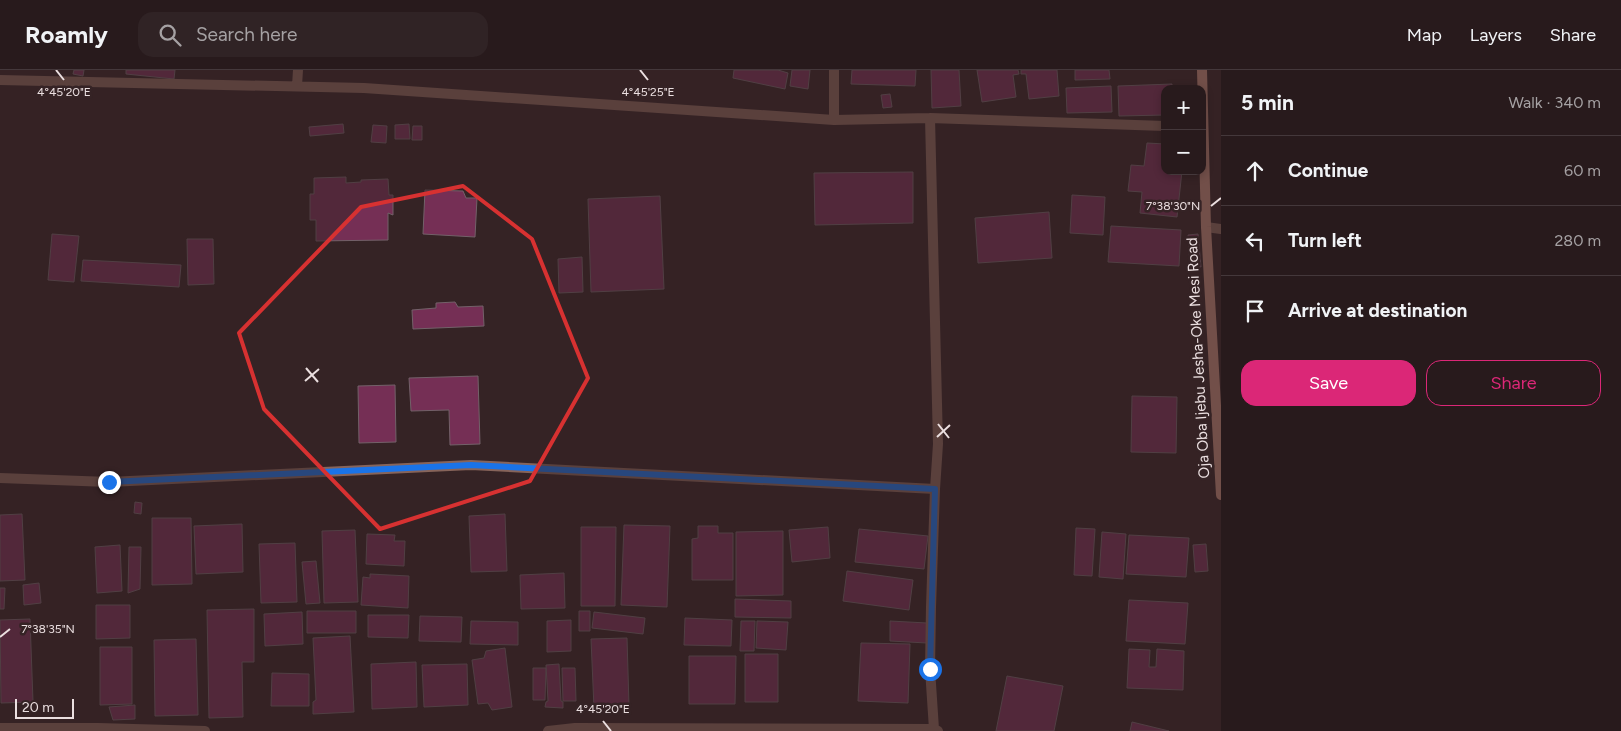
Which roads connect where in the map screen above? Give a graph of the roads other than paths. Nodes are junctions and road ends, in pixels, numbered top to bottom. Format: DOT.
graph roads {
  1 [pos="93,70"];
  2 [pos="298,70"];
  3 [pos="834,70"];
  4 [pos="1202,70"];
  5 [pos="0,80"];
  6 [pos="92,82"];
  7 [pos="1202,85"];
  8 [pos="297,86"];
  9 [pos="930,118"];
  10 [pos="834,120"];
  11 [pos="1161,126"];
  12 [pos="1203,130"];
  13 [pos="1206,227"];
  14 [pos="1221,229"];
  15 [pos="0,478"];
  16 [pos="935,489"];
  17 [pos="1221,495"];
  18 [pos="0,728"];
  19 [pos="936,730"];
  20 [pos="205,731"];
  21 [pos="548,731"];
  1 -- 6 [label="street"];
  2 -- 8 [label="street"];
  3 -- 10 [label="street"];
  4 -- 7 [label="main road, Oja Oba Ijebu Jesha-Oke Mesi Road"];
  5 -- 6 [label="street"];
  6 -- 8 [label="street"];
  8 -- 10 [label="street"];
  9 -- 10 [label="street"];
  9 -- 11 [label="street"];
  9 -- 16 [label="street"];
  12 -- 13 [label="main road, Oja Oba Ijebu Jesha-Oke Mesi Road"];
  13 -- 14 [label="street"];
  13 -- 17 [label="main road, Oja Oba Ijebu Jesha-Oke Mesi Road"];
  15 -- 16 [label="street"];
  16 -- 19 [label="street"];
  18 -- 20 [label="street"];
  19 -- 21 [label="street"];
}
